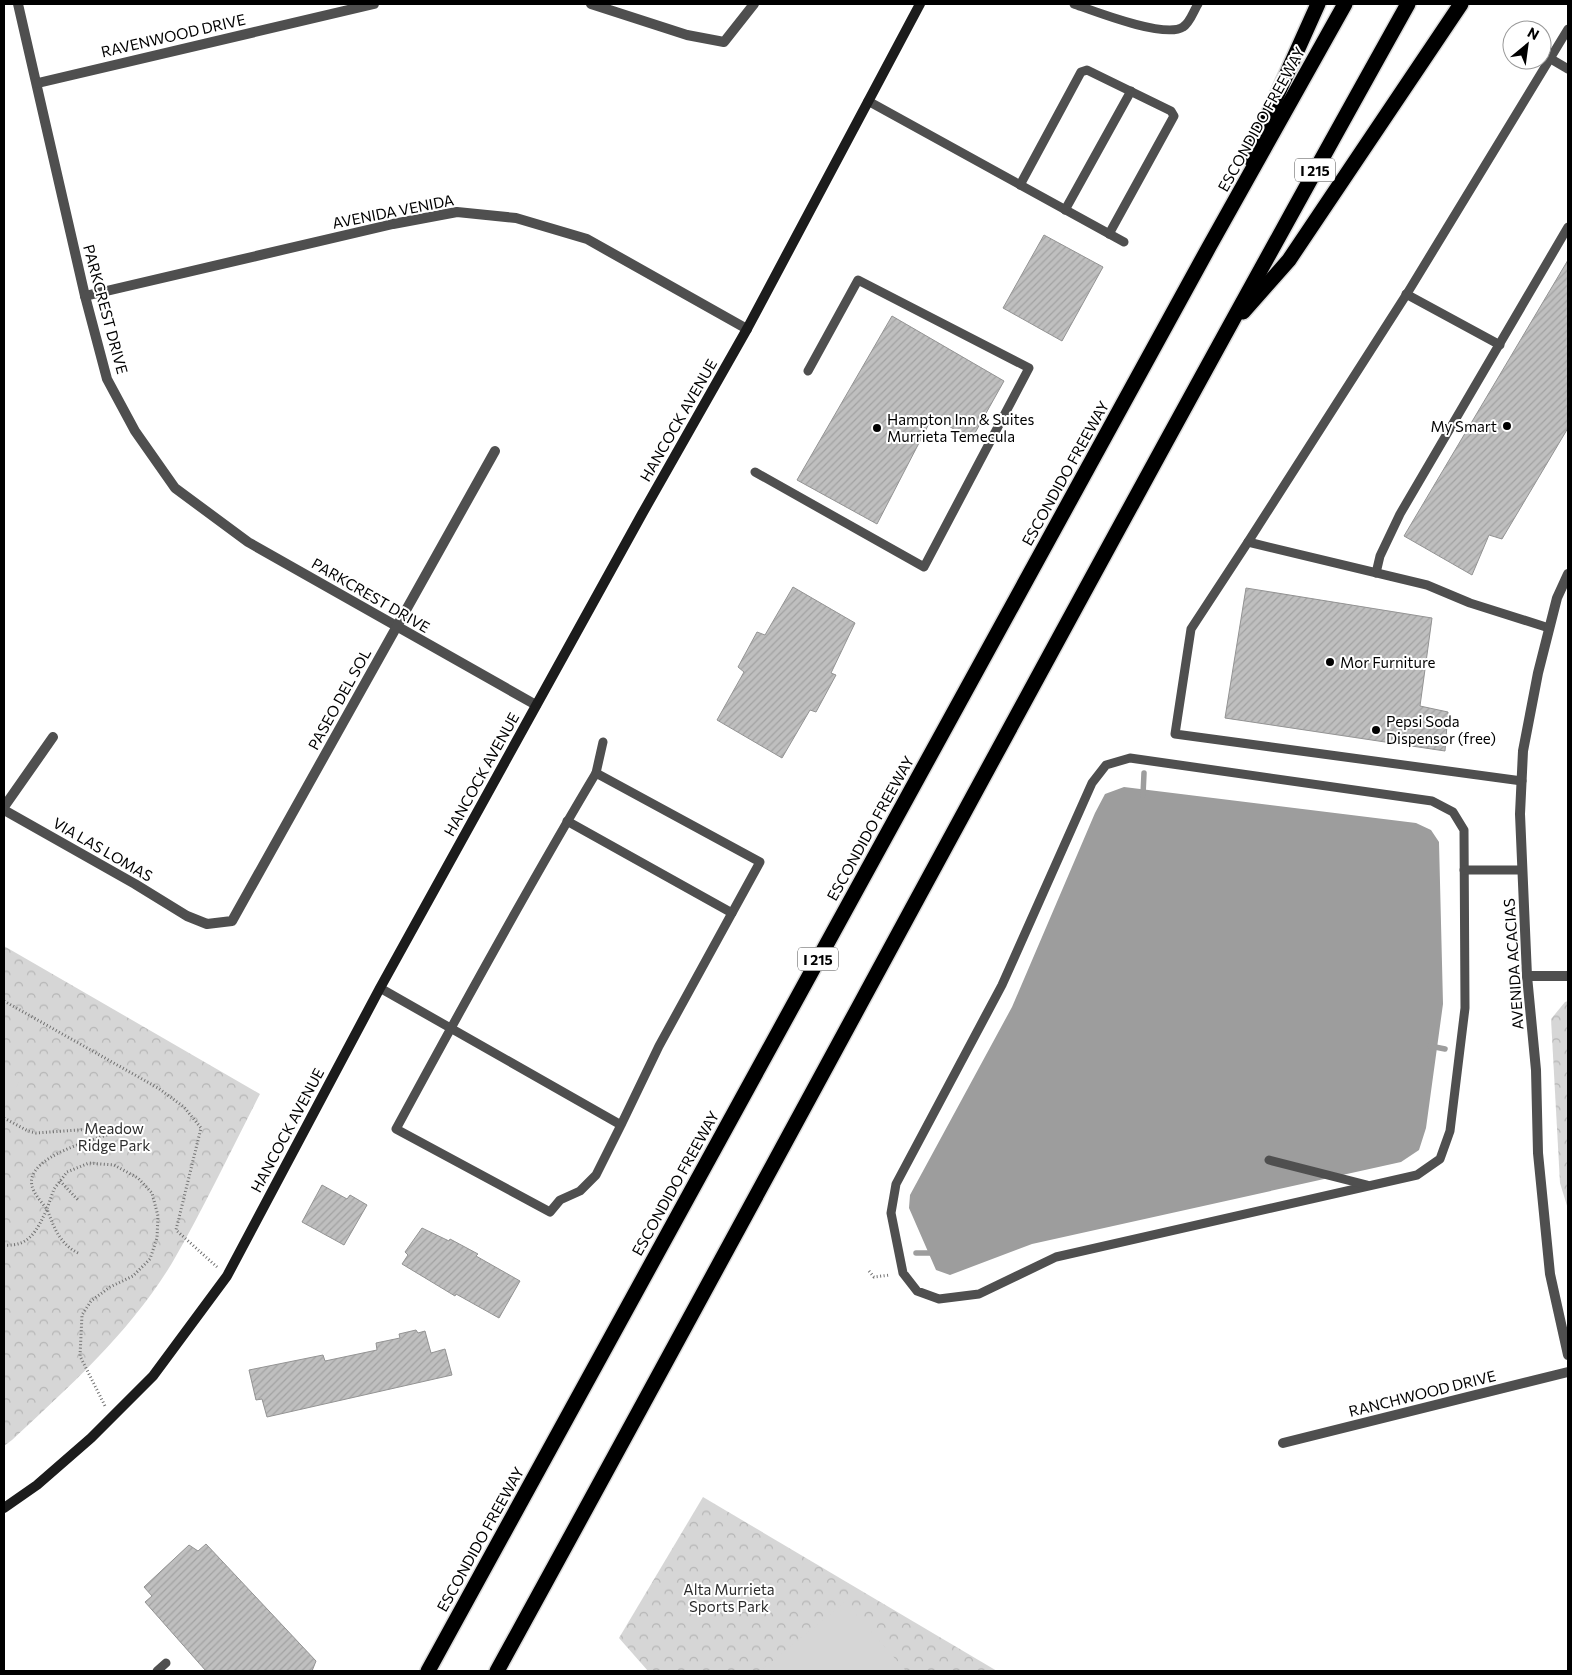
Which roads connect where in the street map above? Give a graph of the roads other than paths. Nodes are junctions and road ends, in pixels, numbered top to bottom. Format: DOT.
graph roads {
  1 [pos="18,4"];
  2 [pos="374,4"];
  3 [pos="591,4"];
  4 [pos="754,4"];
  5 [pos="920,4"];
  6 [pos="1074,4"];
  7 [pos="1198,4"];
  8 [pos="1318,4"];
  9 [pos="1345,4"];
  10 [pos="1408,4"];
  11 [pos="1460,4"];
  12 [pos="1568,29"];
  13 [pos="1552,57"];
  14 [pos="1552,60"];
  15 [pos="1568,69"];
  16 [pos="1544,70"];
  17 [pos="38,83"];
  18 [pos="1131,91"];
  19 [pos="868,101"];
  20 [pos="1020,184"];
  21 [pos="1065,210"];
  22 [pos="1568,227"];
  23 [pos="1109,234"];
  24 [pos="1124,242"];
  25 [pos="1209,247"];
  26 [pos="1406,294"];
  27 [pos="85,296"];
  28 [pos="747,329"];
  29 [pos="1222,336"];
  30 [pos="1500,345"];
  31 [pos="808,371"];
  32 [pos="495,451"];
  33 [pos="755,472"];
  34 [pos="1248,542"];
  35 [pos="1376,573"];
  36 [pos="1568,574"];
  37 [pos="397,627"];
  38 [pos="1550,628"];
  39 [pos="536,705"];
  40 [pos="53,737"];
  41 [pos="603,742"];
  42 [pos="596,773"];
  43 [pos="1522,781"];
  44 [pos="4,808"];
  45 [pos="567,822"];
  46 [pos="1464,870"];
  47 [pos="1522,870"];
  48 [pos="732,913"];
  49 [pos="187,916"];
  50 [pos="1527,976"];
  51 [pos="1568,976"];
  52 [pos="380,988"];
  53 [pos="450,1028"];
  54 [pos="622,1125"];
  55 [pos="1269,1160"];
  56 [pos="1369,1186"];
  57 [pos="1568,1355"];
  58 [pos="1568,1372"];
  59 [pos="1284,1444"];
  60 [pos="4,1508"];
  61 [pos="166,1663"];
  62 [pos="157,1671"];
  63 [pos="428,1671"];
  64 [pos="497,1671"];
  1 -- 17 [label="street, PARKCREST DRIVE"];
  2 -- 17 [label="street, RAVENWOOD DRIVE"];
  3 -- 4 [label="street"];
  5 -- 19 [label="main road, HANCOCK AVENUE"];
  6 -- 7 [label="lane"];
  8 -- 25 [label="highway"];
  9 -- 25 [label="highway, ESCONDIDO FREEWAY / I 215"];
  10 -- 29 [label="highway, I 215"];
  11 -- 29 [label="highway"];
  12 -- 13 [label="lane"];
  14 -- 15 [label="lane"];
  16 -- 26 [label="lane"];
  17 -- 27 [label="street, PARKCREST DRIVE"];
  18 -- 20 [label="lane"];
  18 -- 21 [label="lane"];
  18 -- 23 [label="lane"];
  19 -- 20 [label="lane"];
  19 -- 28 [label="main road, HANCOCK AVENUE"];
  20 -- 21 [label="lane"];
  21 -- 23 [label="lane"];
  22 -- 30 [label="lane"];
  23 -- 24 [label="lane"];
  25 -- 63 [label="highway, ESCONDIDO FREEWAY / I 215"];
  26 -- 30 [label="lane"];
  26 -- 34 [label="lane"];
  27 -- 28 [label="street, AVENIDA VENIDA"];
  27 -- 37 [label="street, PARKCREST DRIVE"];
  28 -- 39 [label="main road, HANCOCK AVENUE"];
  29 -- 64 [label="highway, I 215"];
  30 -- 35 [label="lane"];
  31 -- 33 [label="lane"];
  32 -- 37 [label="street, PASEO DEL SOL"];
  34 -- 35 [label="lane"];
  34 -- 43 [label="lane"];
  35 -- 38 [label="lane"];
  36 -- 38 [label="street, AVENIDA ACACIAS"];
  37 -- 39 [label="street, PARKCREST DRIVE"];
  37 -- 49 [label="street, PASEO DEL SOL"];
  38 -- 43 [label="street, AVENIDA ACACIAS"];
  39 -- 52 [label="main road, HANCOCK AVENUE"];
  40 -- 44 [label="street"];
  41 -- 42 [label="lane"];
  42 -- 45 [label="lane"];
  42 -- 48 [label="lane"];
  43 -- 47 [label="street, AVENIDA ACACIAS"];
  44 -- 49 [label="street, VIA LAS LOMAS"];
  45 -- 48 [label="lane"];
  45 -- 53 [label="lane"];
  46 -- 47 [label="lane"];
  46 -- 56 [label="lane"];
  46 -- 56 [label="lane"];
  47 -- 50 [label="street, AVENIDA ACACIAS"];
  48 -- 54 [label="lane"];
  50 -- 51 [label="street"];
  50 -- 57 [label="street, AVENIDA ACACIAS"];
  52 -- 53 [label="lane"];
  52 -- 60 [label="main road, HANCOCK AVENUE"];
  53 -- 54 [label="lane"];
  53 -- 54 [label="lane"];
  55 -- 56 [label="lane"];
  58 -- 59 [label="street, RANCHWOOD DRIVE"];
  61 -- 62 [label="lane"];
}
